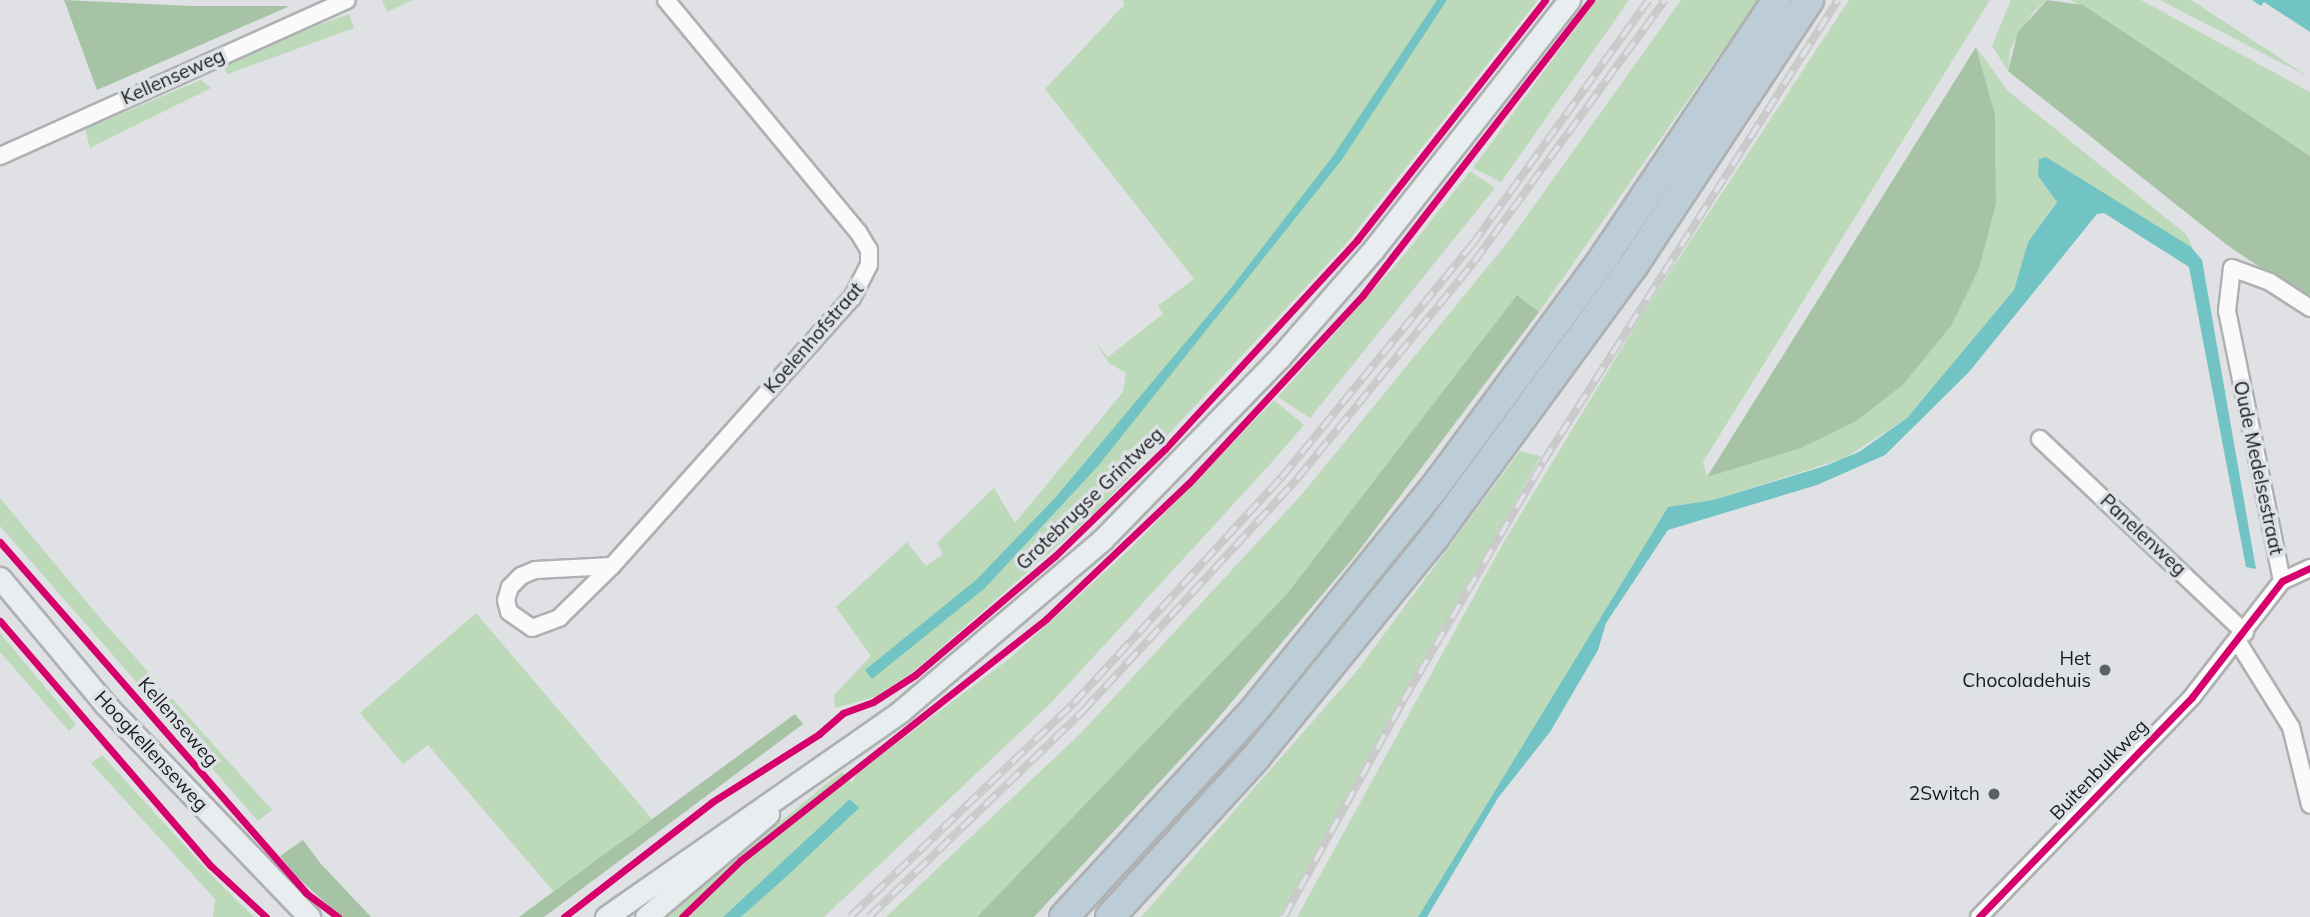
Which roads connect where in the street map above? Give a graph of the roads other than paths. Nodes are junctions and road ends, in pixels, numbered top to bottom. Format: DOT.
graph roads {
  1 [pos="347,0"];
  2 [pos="666,0"];
  3 [pos="1569,0"];
  4 [pos="1777,0"];
  5 [pos="1809,0"];
  6 [pos="0,156"];
  7 [pos="2310,308"];
  8 [pos="2040,439"];
  9 [pos="612,566"];
  10 [pos="2310,568"];
  11 [pos="0,578"];
  12 [pos="2282,580"];
  13 [pos="2242,638"];
  14 [pos="792,790"];
  15 [pos="2310,805"];
  16 [pos="309,917"];
  17 [pos="606,917"];
  18 [pos="646,917"];
  19 [pos="1064,917"];
  20 [pos="1110,917"];
  21 [pos="1979,917"];
  1 -- 6 [label="street, Kellenseweg"];
  2 -- 9 [label="street, Koelenhofstraat"];
  3 -- 14 [label="main road, Grotebrugse Grintweg"];
  4 -- 19 [label="highway"];
  5 -- 20 [label="highway"];
  7 -- 12 [label="street, Oude Medelsestraat"];
  8 -- 13 [label="street, Panelenweg"];
  9 -- 9 [label="street, Koelenhofstraat"];
  10 -- 12 [label="street"];
  11 -- 16 [label="main road, Hoogkellenseweg"];
  12 -- 13 [label="street, Oude Medelsestraat"];
  13 -- 15 [label="street"];
  13 -- 21 [label="street, Buitenbulkweg"];
  14 -- 17 [label="main road, Grotebrugse Grintweg"];
  14 -- 18 [label="main road, Grotebrugse Grintweg"];
}
